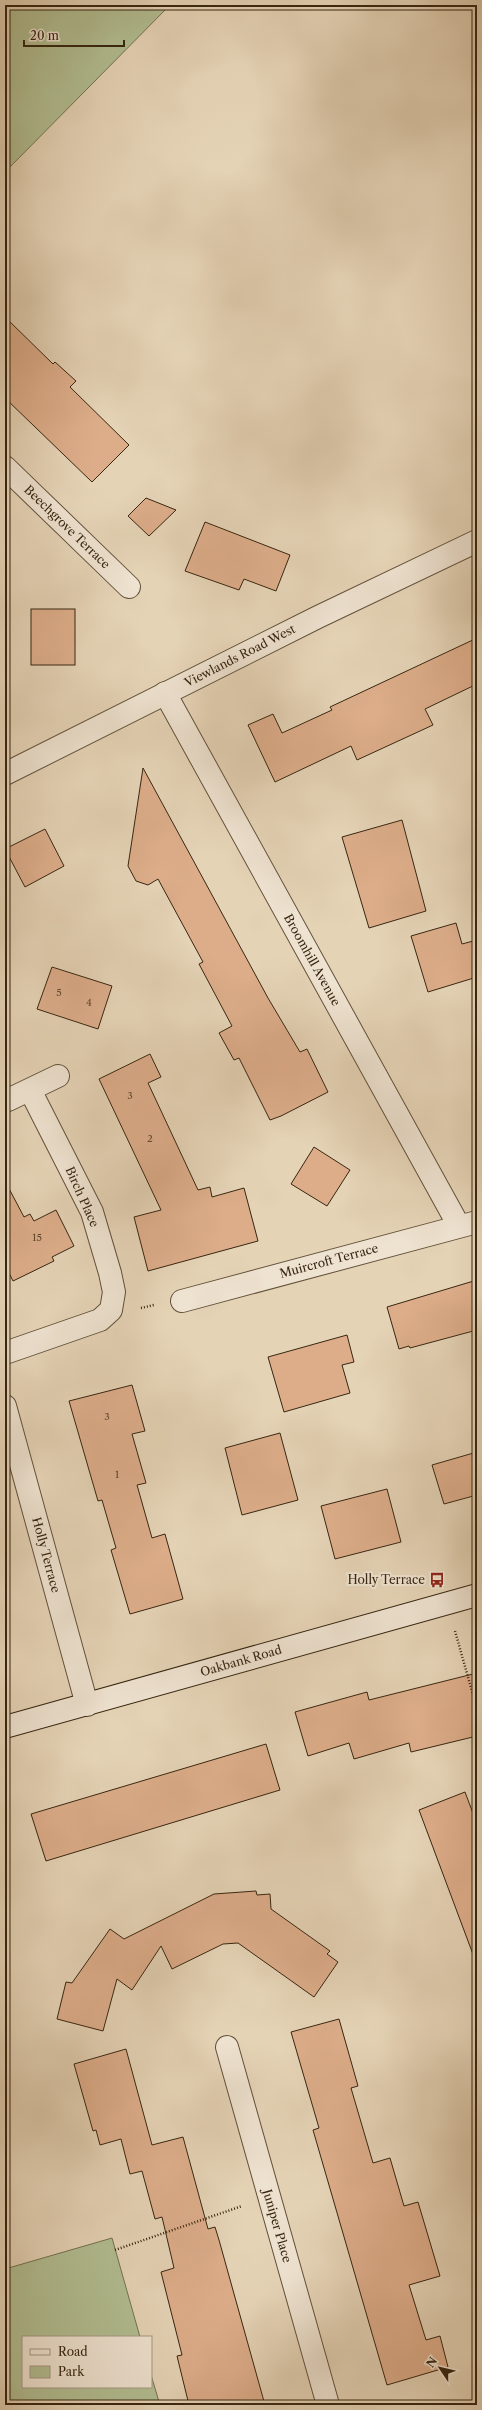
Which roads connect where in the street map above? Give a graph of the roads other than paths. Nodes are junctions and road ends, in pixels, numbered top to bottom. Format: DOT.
graph roads {
  1 [pos="5,467"];
  2 [pos="477,541"];
  3 [pos="129,587"];
  4 [pos="165,694"];
  5 [pos="5,774"];
  6 [pos="58,1076"];
  7 [pos="30,1090"];
  8 [pos="8,1100"];
  9 [pos="468,1224"];
  10 [pos="182,1301"];
  11 [pos="5,1352"];
  12 [pos="5,1406"];
  13 [pos="477,1595"];
  14 [pos="87,1705"];
  15 [pos="5,1727"];
  16 [pos="227,2047"];
  17 [pos="328,2405"];
  1 -- 3 [label="street, Beechgrove Terrace"];
  2 -- 4 [label="street, Viewlands Road West"];
  4 -- 5 [label="street, Viewlands Road West"];
  4 -- 9 [label="street, Broomhill Avenue"];
  6 -- 7 [label="street"];
  7 -- 8 [label="street"];
  7 -- 11 [label="street, Birch Place"];
  9 -- 10 [label="street, Muircroft Terrace"];
  12 -- 14 [label="street, Holly Terrace"];
  13 -- 14 [label="street, Oakbank Road"];
  14 -- 15 [label="street, Oakbank Road"];
  16 -- 17 [label="street, Juniper Place"];
}
